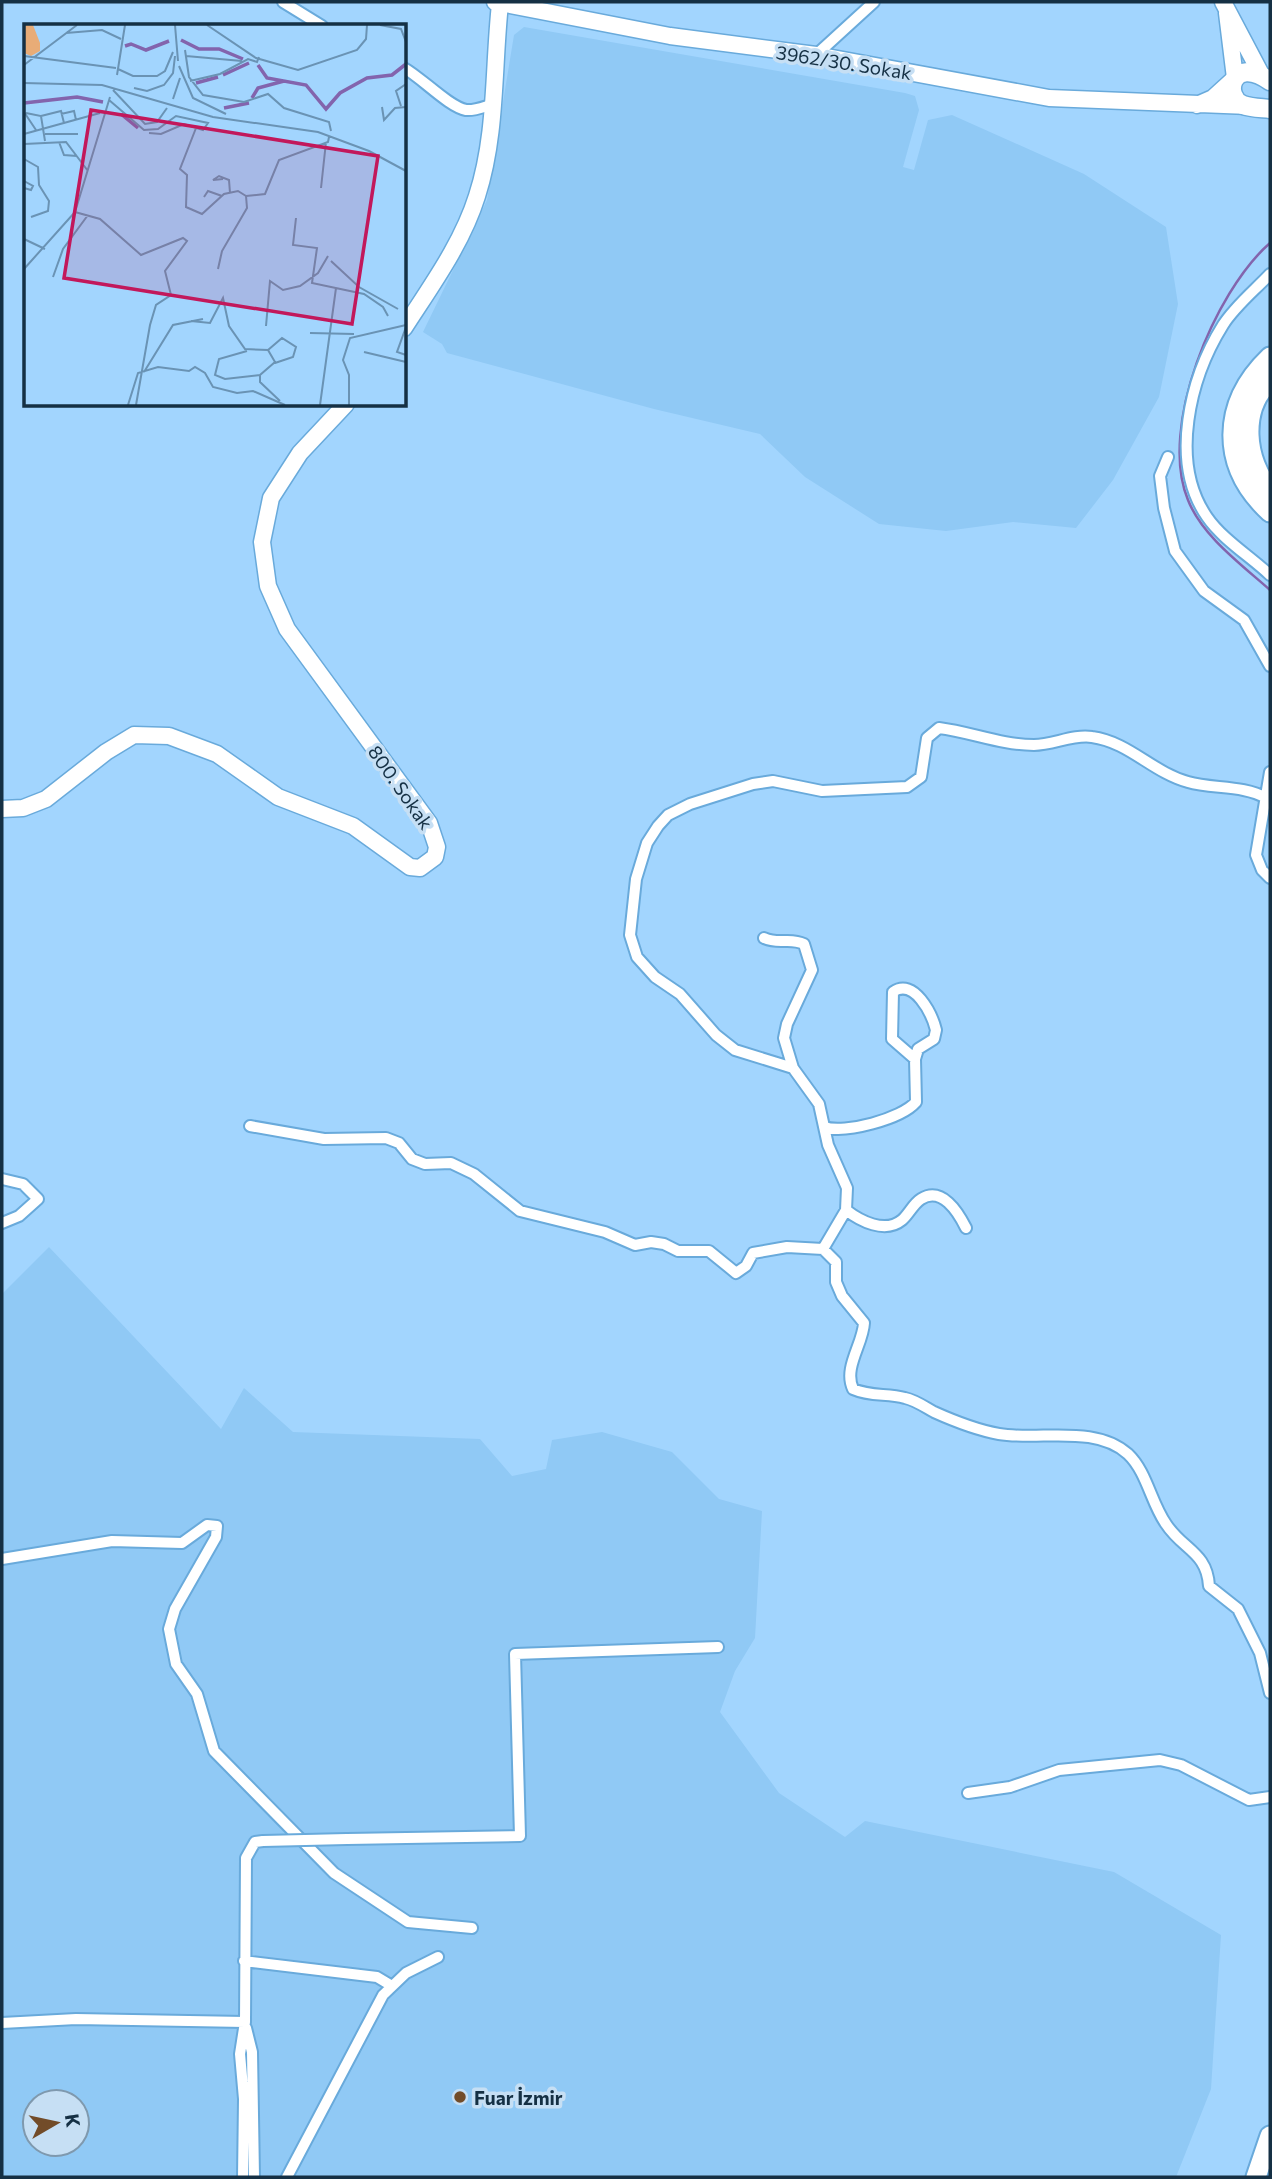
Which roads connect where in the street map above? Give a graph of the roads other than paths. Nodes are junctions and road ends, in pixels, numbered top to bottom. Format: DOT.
graph roads {
  1 [pos="283,2"];
  2 [pos="874,2"];
  3 [pos="497,3"];
  4 [pos="1225,7"];
  5 [pos="319,24"];
  6 [pos="816,55"];
  7 [pos="406,69"];
  8 [pos="1235,78"];
  9 [pos="1266,78"];
  10 [pos="494,104"];
  11 [pos="1195,106"];
  12 [pos="1249,107"];
  13 [pos="1270,109"];
  14 [pos="1270,274"];
  15 [pos="406,325"];
  16 [pos="1270,357"];
  17 [pos="1270,381"];
  18 [pos="344,406"];
  19 [pos="1168,457"];
  20 [pos="1270,490"];
  21 [pos="1270,513"];
  22 [pos="1270,575"];
  23 [pos="1270,666"];
  24 [pos="1270,772"];
  25 [pos="1266,798"];
  26 [pos="2,809"];
  27 [pos="1270,878"];
  28 [pos="764,938"];
  29 [pos="915,1059"];
  30 [pos="793,1068"];
  31 [pos="250,1126"];
  32 [pos="824,1128"];
  33 [pos="2,1179"];
  34 [pos="846,1210"];
  35 [pos="2,1223"];
  36 [pos="966,1228"];
  37 [pos="823,1249"];
  38 [pos="2,1559"];
  39 [pos="718,1647"];
  40 [pos="1270,1693"];
  41 [pos="968,1793"];
  42 [pos="1270,1797"];
  43 [pos="472,1928"];
  44 [pos="438,1957"];
  45 [pos="244,1961"];
  46 [pos="392,1986"];
  47 [pos="245,2022"];
  48 [pos="2,2023"];
  49 [pos="1270,2136"];
  50 [pos="243,2177"];
  51 [pos="254,2177"];
  52 [pos="287,2177"];
  53 [pos="1256,2177"];
  1 -- 5 [label="street"];
  2 -- 6 [label="street"];
  3 -- 6 [label="main road, 3962/30. Sokak"];
  3 -- 10 [label="main road"];
  4 -- 8 [label="main road"];
  4 -- 9 [label="main road"];
  6 -- 11 [label="main road, 3962/30. Sokak"];
  7 -- 10 [label="street"];
  8 -- 9 [label="main road"];
  8 -- 11 [label="main road"];
  8 -- 12 [label="main road"];
  9 -- 12 [label="main road"];
  10 -- 15 [label="main road"];
  11 -- 12 [label="main road, 3962/30. Sokak"];
  12 -- 13 [label="main road"];
  14 -- 22 [label="street"];
  16 -- 21 [label="highway"];
  17 -- 20 [label="highway"];
  18 -- 26 [label="main road, 800. Sokak"];
  19 -- 23 [label="street"];
  24 -- 25 [label="street"];
  25 -- 27 [label="street"];
  25 -- 30 [label="street"];
  28 -- 30 [label="street"];
  29 -- 29 [label="street"];
  29 -- 32 [label="street"];
  30 -- 32 [label="street"];
  31 -- 37 [label="street"];
  32 -- 34 [label="street"];
  33 -- 35 [label="street"];
  34 -- 36 [label="street"];
  34 -- 37 [label="street"];
  37 -- 40 [label="street"];
  38 -- 43 [label="street"];
  39 -- 45 [label="street, bridge"];
  41 -- 42 [label="street"];
  44 -- 46 [label="street"];
  45 -- 46 [label="street"];
  45 -- 47 [label="street"];
  46 -- 52 [label="street"];
  47 -- 48 [label="street"];
  47 -- 50 [label="street"];
  47 -- 51 [label="street"];
  49 -- 53 [label="highway"];
}
